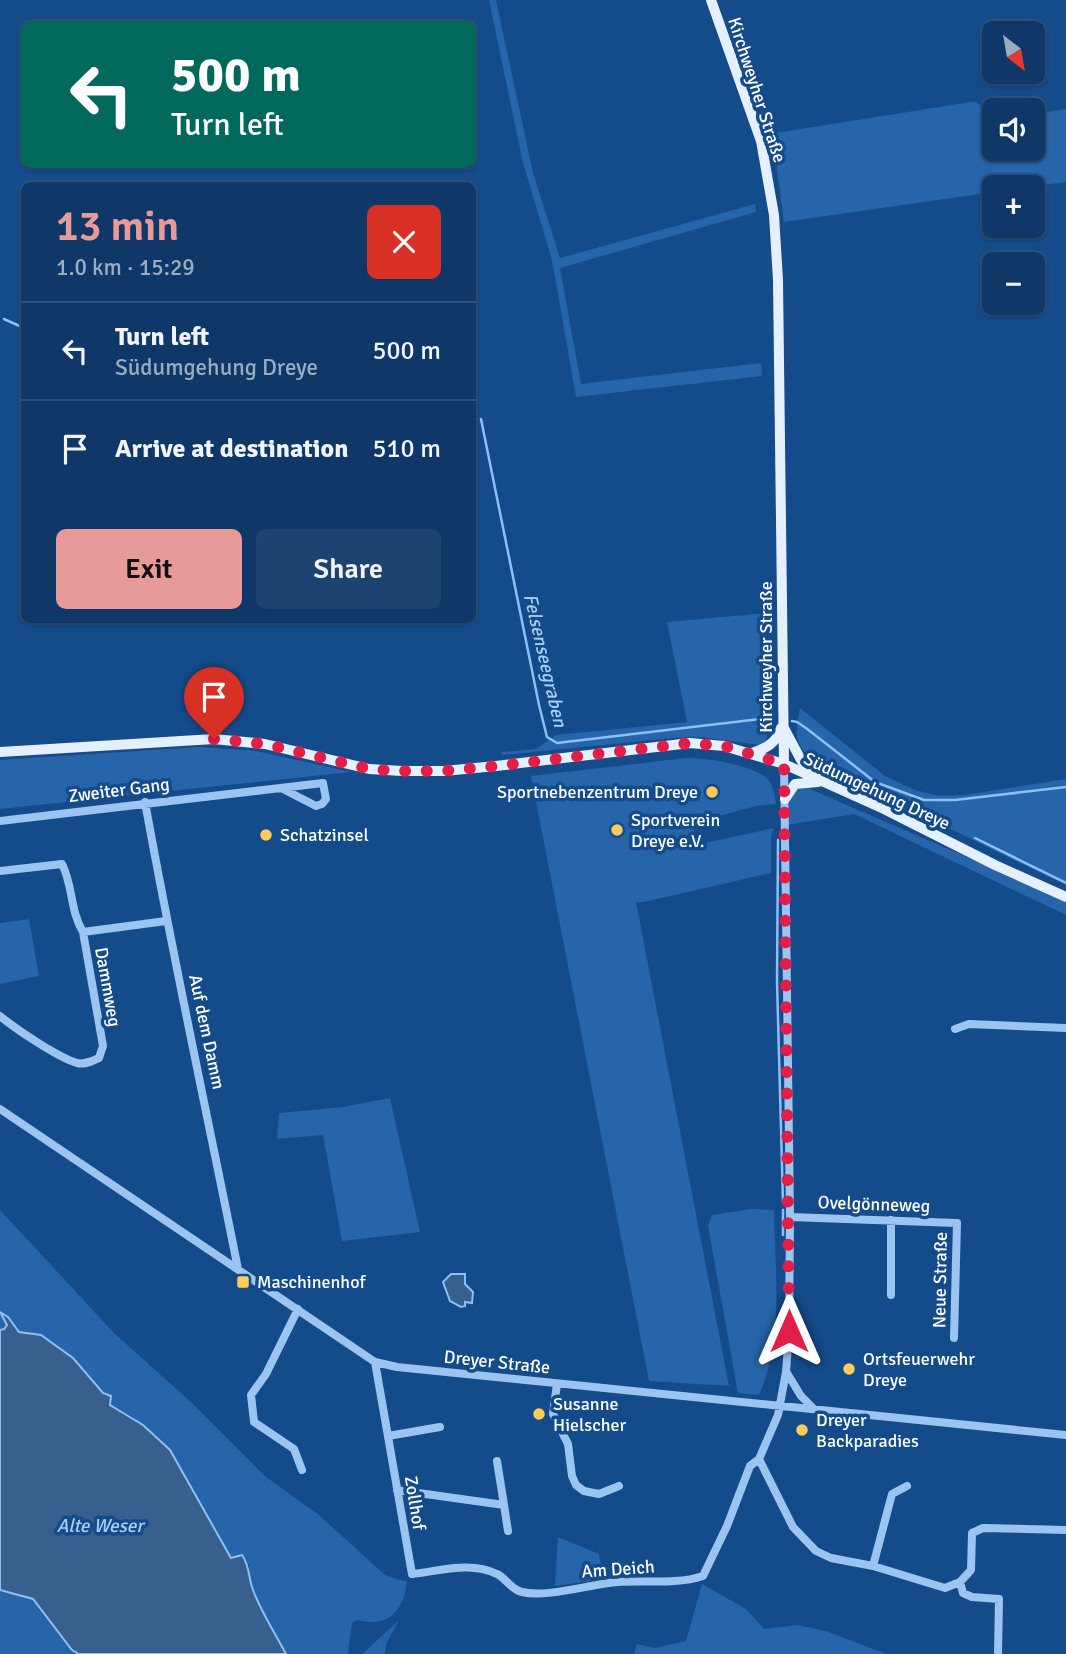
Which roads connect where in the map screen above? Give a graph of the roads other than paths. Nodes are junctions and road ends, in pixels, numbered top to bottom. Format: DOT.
graph roads {
  1 [pos="711,0"];
  2 [pos="782,724"];
  3 [pos="0,752"];
  4 [pos="751,753"];
  5 [pos="784,764"];
  6 [pos="824,783"];
  7 [pos="283,789"];
  8 [pos="785,799"];
  9 [pos="145,802"];
  10 [pos="0,821"];
  11 [pos="0,871"];
  12 [pos="1066,897"];
  13 [pos="166,920"];
  14 [pos="83,932"];
  15 [pos="0,1016"];
  16 [pos="1066,1028"];
  17 [pos="955,1029"];
  18 [pos="0,1109"];
  19 [pos="790,1217"];
  20 [pos="891,1220"];
  21 [pos="957,1223"];
  22 [pos="238,1269"];
  23 [pos="891,1295"];
  24 [pos="298,1309"];
  25 [pos="954,1338"];
  26 [pos="375,1362"];
  27 [pos="786,1372"];
  28 [pos="557,1384"];
  29 [pos="781,1407"];
  30 [pos="814,1409"];
  31 [pos="440,1427"];
  32 [pos="388,1436"];
  33 [pos="1066,1436"];
  34 [pos="759,1459"];
  35 [pos="497,1461"];
  36 [pos="302,1470"];
  37 [pos="619,1486"];
  38 [pos="907,1486"];
  39 [pos="397,1490"];
  40 [pos="504,1505"];
  41 [pos="1066,1530"];
  42 [pos="508,1531"];
  43 [pos="873,1566"];
  44 [pos="412,1574"];
  45 [pos="960,1582"];
  46 [pos="998,1654"];
  1 -- 2 [label="main road, Kirchweyher Straße"];
  2 -- 4 [label="main road"];
  2 -- 5 [label="main road, Kirchweyher Straße"];
  2 -- 6 [label="main road"];
  3 -- 4 [label="main road, Südumgehung Dreye"];
  4 -- 5 [label="main road, Südumgehung Dreye"];
  5 -- 6 [label="main road, Südumgehung Dreye"];
  5 -- 8 [label="street, Kirchweyher Straße"];
  6 -- 8 [label="main road"];
  6 -- 12 [label="main road, Südumgehung Dreye"];
  7 -- 7 [label="street, Zweiter Gang"];
  7 -- 9 [label="street, Zweiter Gang"];
  8 -- 19 [label="street, Kirchweyher Straße"];
  9 -- 10 [label="street, Zweiter Gang"];
  9 -- 13 [label="street, Auf dem Damm"];
  11 -- 14 [label="street, Dammweg"];
  13 -- 14 [label="street, Dammweg"];
  13 -- 22 [label="street, Auf dem Damm"];
  14 -- 15 [label="street, Dammweg"];
  16 -- 17 [label="street"];
  18 -- 22 [label="street, Dreyer Straße"];
  19 -- 20 [label="street, Ovelgönneweg"];
  19 -- 27 [label="street, Kirchweyher Straße"];
  20 -- 21 [label="street, Ovelgönneweg"];
  20 -- 23 [label="street"];
  21 -- 25 [label="street, Neue Straße"];
  22 -- 24 [label="street, Dreyer Straße"];
  24 -- 26 [label="street, Dreyer Straße"];
  24 -- 36 [label="street"];
  26 -- 28 [label="street, Dreyer Straße"];
  26 -- 32 [label="street, Zollhof"];
  27 -- 29 [label="street, Kirchweyher Straße"];
  27 -- 30 [label="street"];
  28 -- 29 [label="street, Dreyer Straße"];
  28 -- 37 [label="street"];
  29 -- 30 [label="street, Dreyer Straße"];
  29 -- 34 [label="street, Am Deich"];
  30 -- 33 [label="street, Dreyer Straße"];
  31 -- 32 [label="street"];
  32 -- 39 [label="street, Zollhof"];
  34 -- 43 [label="street"];
  34 -- 44 [label="street, Am Deich"];
  35 -- 40 [label="street"];
  38 -- 43 [label="street"];
  39 -- 40 [label="street"];
  39 -- 44 [label="street, Zollhof"];
  40 -- 42 [label="street"];
  41 -- 45 [label="street"];
  43 -- 45 [label="street"];
  45 -- 46 [label="street"];
}
